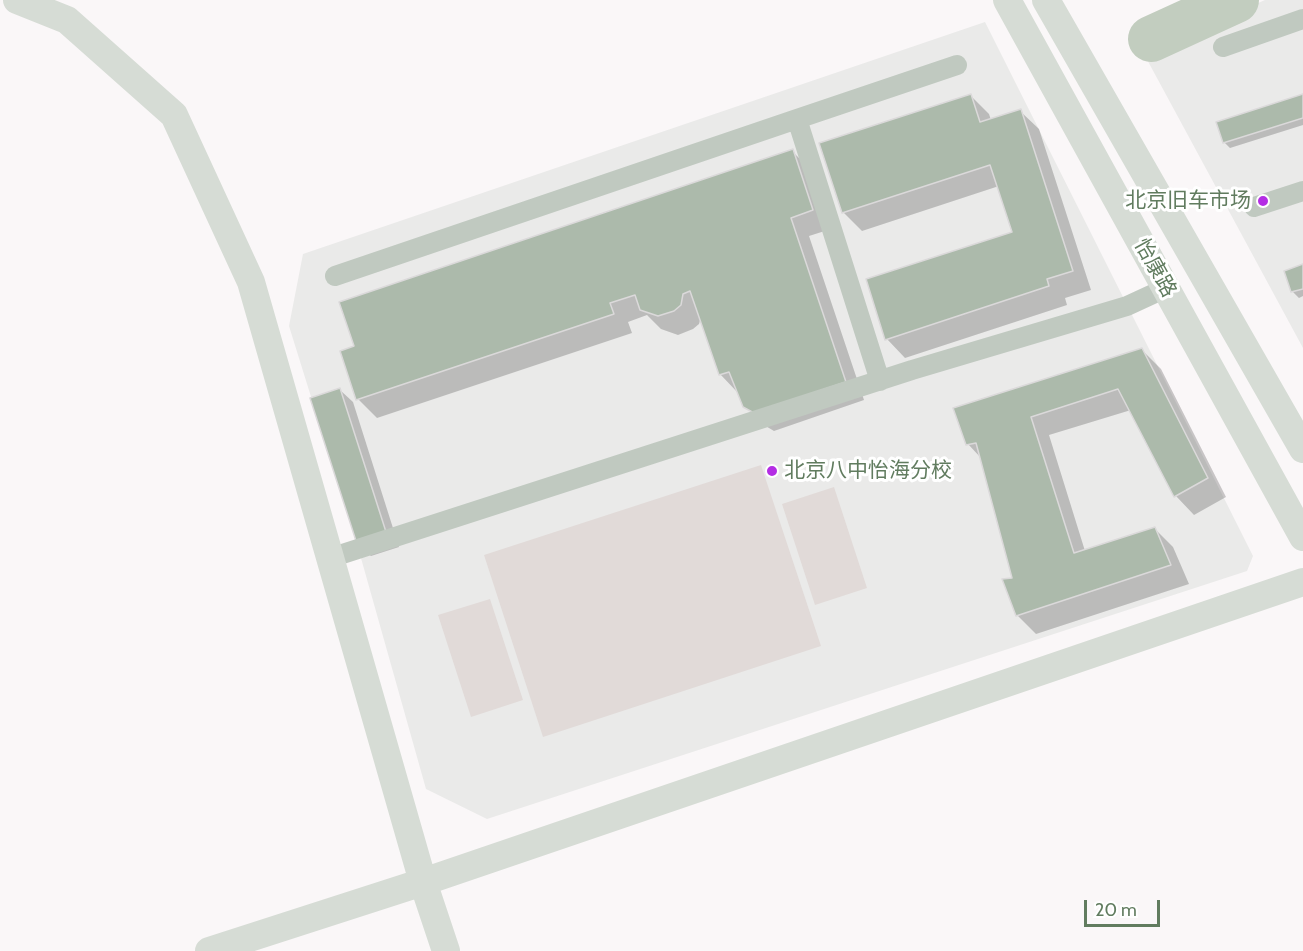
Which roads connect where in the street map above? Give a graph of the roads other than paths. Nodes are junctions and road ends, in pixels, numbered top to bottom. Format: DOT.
graph roads {
  1 [pos="17,0"];
  2 [pos="1007,0"];
  3 [pos="1046,0"];
  4 [pos="1303,19"];
  5 [pos="1223,47"];
  6 [pos="957,65"];
  7 [pos="796,119"];
  8 [pos="1303,191"];
  9 [pos="1254,207"];
  10 [pos="335,276"];
  11 [pos="1166,288"];
  12 [pos="880,381"];
  13 [pos="1303,449"];
  14 [pos="1303,537"];
  15 [pos="330,558"];
  16 [pos="1303,582"];
  17 [pos="423,882"];
  18 [pos="209,951"];
  19 [pos="446,951"];
  1 -- 15 [label="street"];
  2 -- 11 [label="street, 怡康路"];
  3 -- 13 [label="street, 怡康路"];
  4 -- 5 [label="street"];
  6 -- 7 [label="street"];
  7 -- 10 [label="street"];
  7 -- 12 [label="street"];
  8 -- 9 [label="street"];
  11 -- 12 [label="street"];
  11 -- 14 [label="street, 怡康路"];
  12 -- 15 [label="street"];
  15 -- 17 [label="street"];
  16 -- 17 [label="street"];
  17 -- 18 [label="street"];
  17 -- 19 [label="street"];
}
